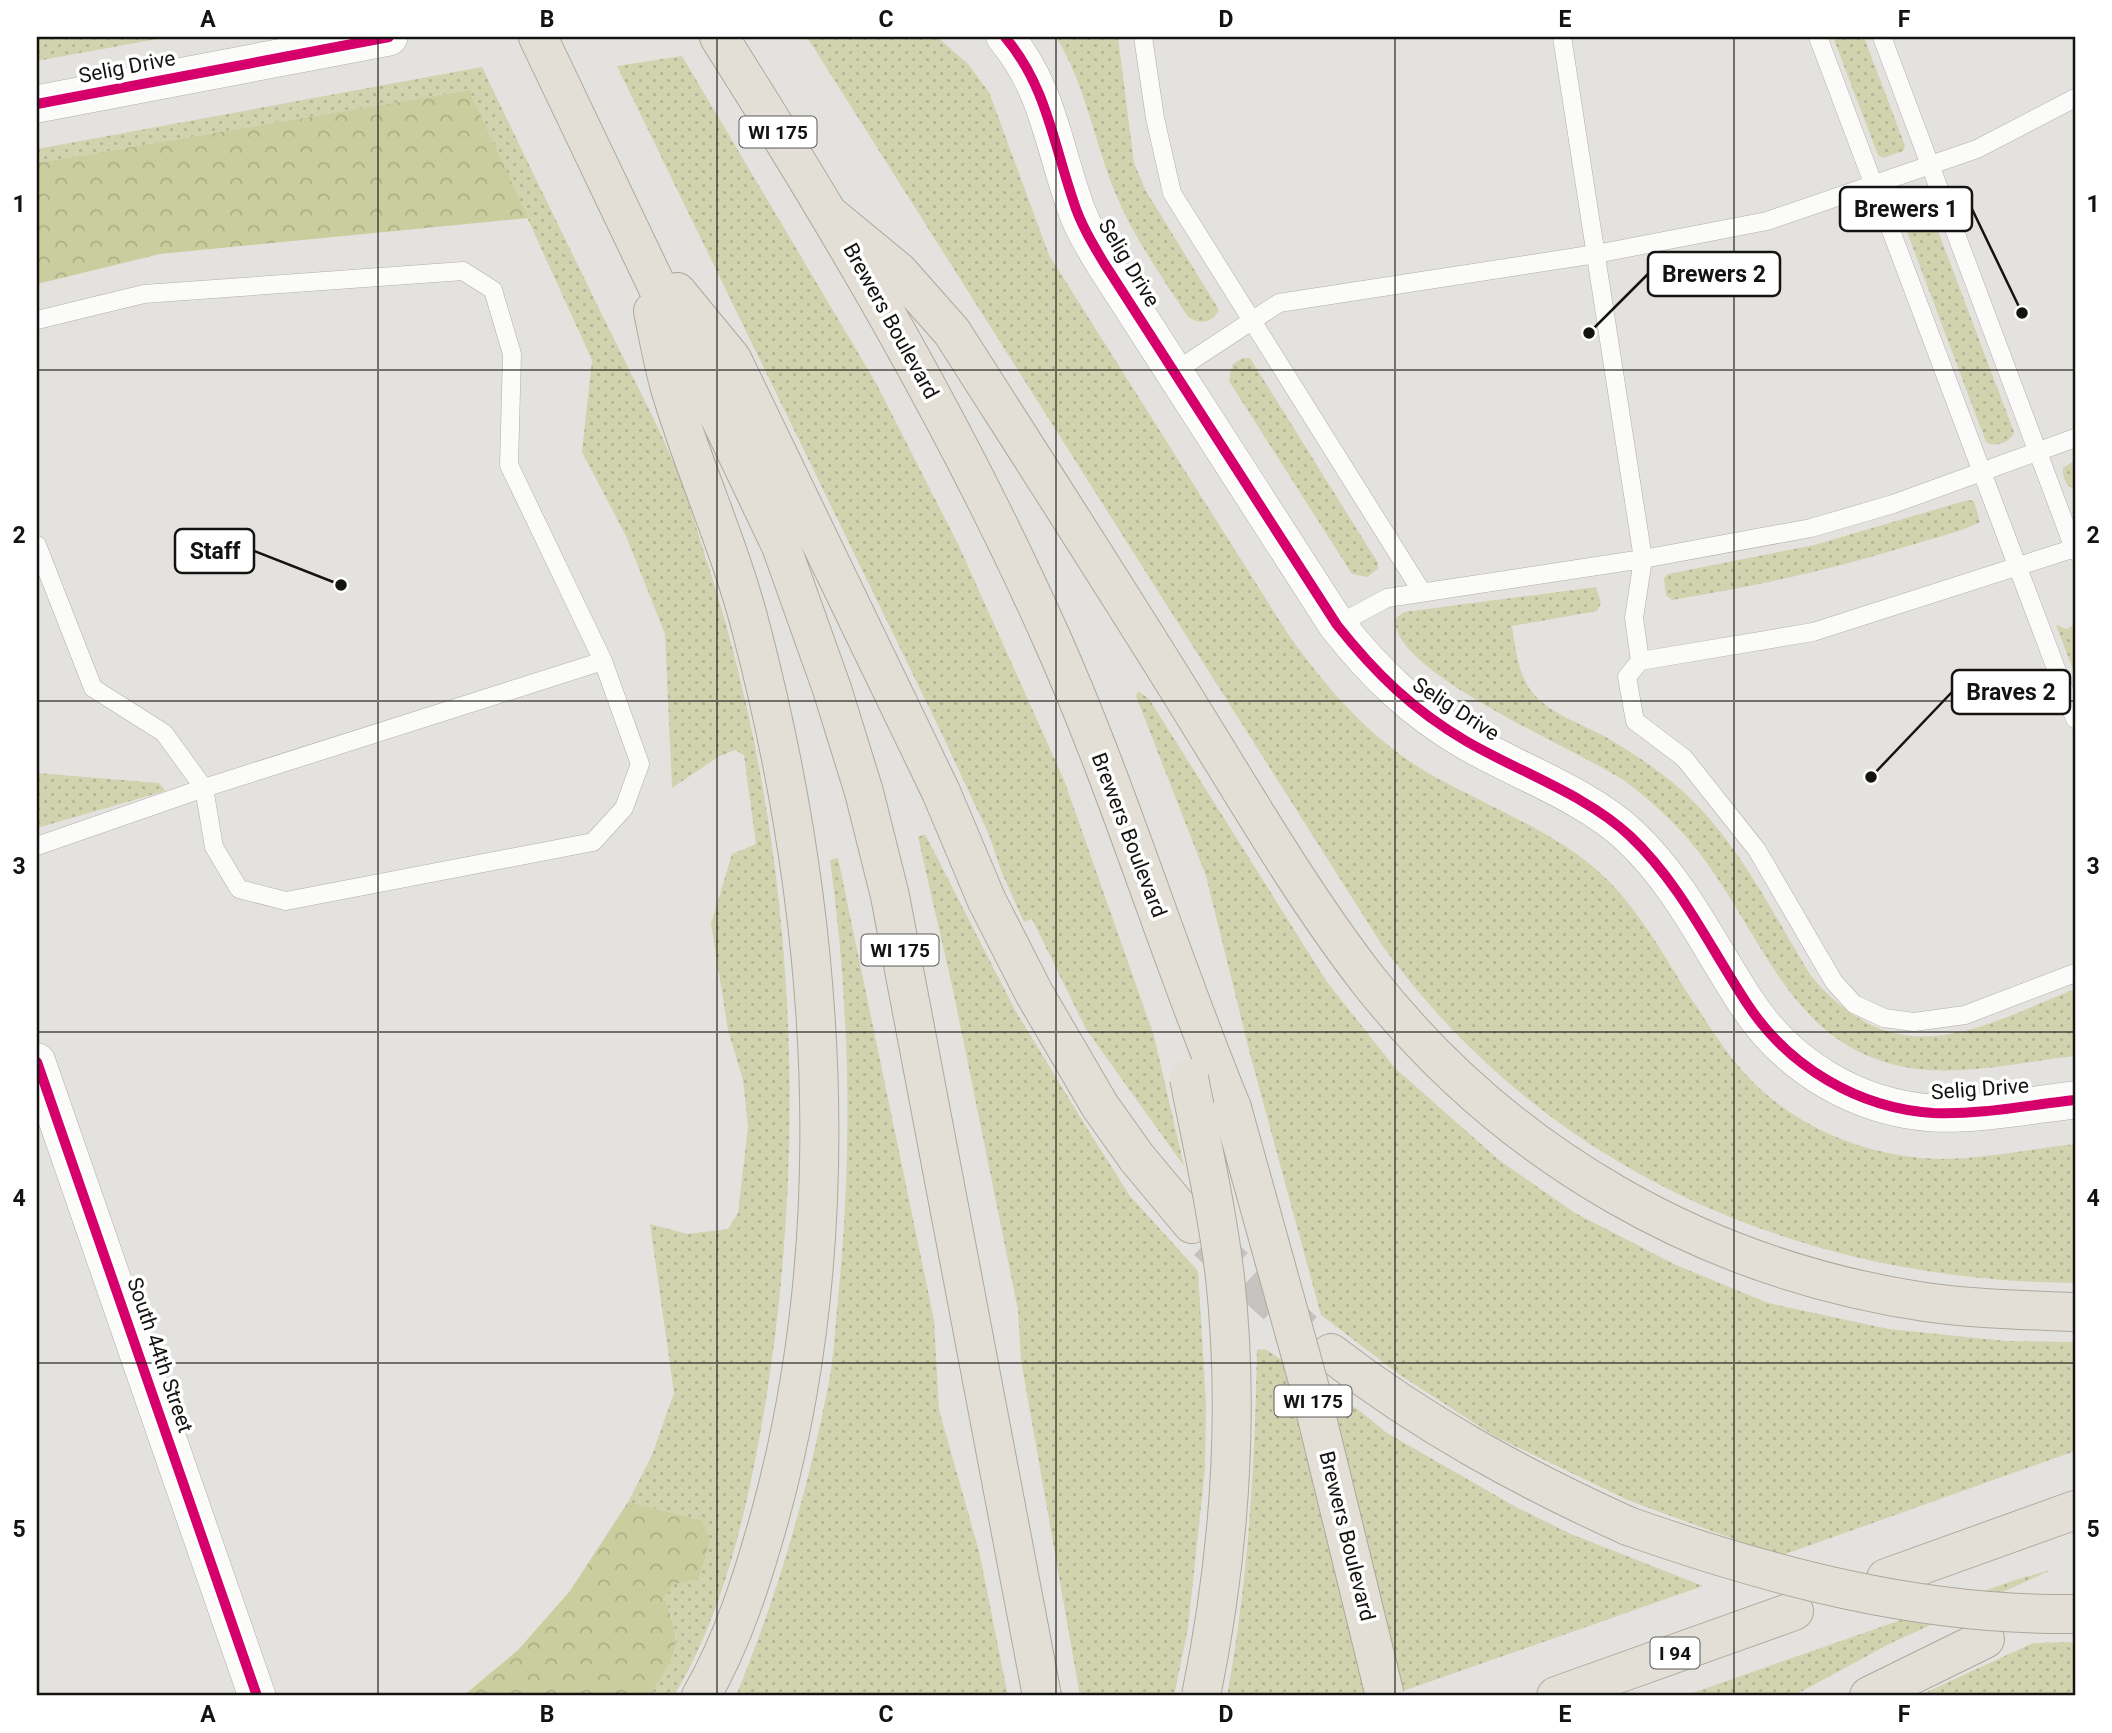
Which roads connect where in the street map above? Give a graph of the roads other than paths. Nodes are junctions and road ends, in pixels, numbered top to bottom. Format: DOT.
graph roads {
  1 [pos="389,37"];
  2 [pos="538,37"];
  3 [pos="1005,37"];
  4 [pos="1143,37"];
  5 [pos="1562,37"];
  6 [pos="1818,37"];
  7 [pos="1882,37"];
  8 [pos="722,42"];
  9 [pos="2075,98"];
  10 [pos="37,104"];
  11 [pos="1930,166"];
  12 [pos="1875,186"];
  13 [pos="831,216"];
  14 [pos="637,241"];
  15 [pos="1596,254"];
  16 [pos="37,320"];
  17 [pos="1251,321"];
  18 [pos="1174,372"];
  19 [pos="2075,438"];
  20 [pos="2038,453"];
  21 [pos="1982,473"];
  22 [pos="37,545"];
  23 [pos="2075,549"];
  24 [pos="1643,559"];
  25 [pos="2018,567"];
  26 [pos="1422,592"];
  27 [pos="1338,625"];
  28 [pos="603,661"];
  29 [pos="1640,661"];
  30 [pos="2075,719"];
  31 [pos="205,788"];
  32 [pos="37,846"];
  33 [pos="2075,973"];
  34 [pos="1191,1008"];
  35 [pos="37,1062"];
  36 [pos="2075,1100"];
  37 [pos="1192,1224"];
  38 [pos="2075,1312"];
  39 [pos="1331,1353"];
  40 [pos="2075,1510"];
  41 [pos="1886,1578"];
  42 [pos="1794,1611"];
  43 [pos="2075,1614"];
  44 [pos="1985,1639"];
  45 [pos="257,1696"];
  46 [pos="701,1696"];
  47 [pos="1042,1696"];
  48 [pos="1201,1696"];
  49 [pos="1385,1696"];
  50 [pos="1556,1696"];
  51 [pos="1869,1696"];
  1 -- 10 [label="street, Selig Drive"];
  2 -- 14 [label="highway, WI 175"];
  3 -- 18 [label="street, Selig Drive"];
  4 -- 17 [label="lane"];
  5 -- 15 [label="lane"];
  6 -- 12 [label="lane"];
  7 -- 11 [label="lane"];
  8 -- 13 [label="highway, Brewers Boulevard / WI 175"];
  9 -- 11 [label="lane"];
  11 -- 12 [label="lane"];
  11 -- 20 [label="lane"];
  12 -- 15 [label="lane"];
  12 -- 21 [label="lane"];
  13 -- 34 [label="highway, Brewers Boulevard / WI 175"];
  13 -- 38 [label="highway"];
  14 -- 37 [label="highway"];
  14 -- 46 [label="highway"];
  14 -- 47 [label="highway, WI 175"];
  15 -- 17 [label="lane"];
  15 -- 24 [label="lane"];
  16 -- 28 [label="lane"];
  17 -- 18 [label="lane"];
  17 -- 26 [label="lane"];
  18 -- 27 [label="street, Selig Drive"];
  19 -- 20 [label="lane"];
  20 -- 21 [label="lane"];
  20 -- 23 [label="lane"];
  21 -- 24 [label="lane"];
  21 -- 25 [label="lane"];
  22 -- 31 [label="lane"];
  23 -- 25 [label="lane"];
  24 -- 26 [label="lane"];
  24 -- 29 [label="lane"];
  25 -- 29 [label="lane"];
  25 -- 30 [label="lane"];
  26 -- 27 [label="lane"];
  27 -- 36 [label="street, Selig Drive"];
  28 -- 31 [label="lane"];
  28 -- 31 [label="lane"];
  29 -- 33 [label="lane"];
  31 -- 32 [label="lane"];
  34 -- 48 [label="highway, bridge"];
  34 -- 49 [label="highway, Brewers Boulevard / WI 175, bridge"];
  35 -- 45 [label="street, South 44th Street"];
  39 -- 43 [label="highway, bridge"];
  40 -- 41 [label="highway"];
  42 -- 50 [label="highway, I 94"];
  44 -- 51 [label="highway"];
}
